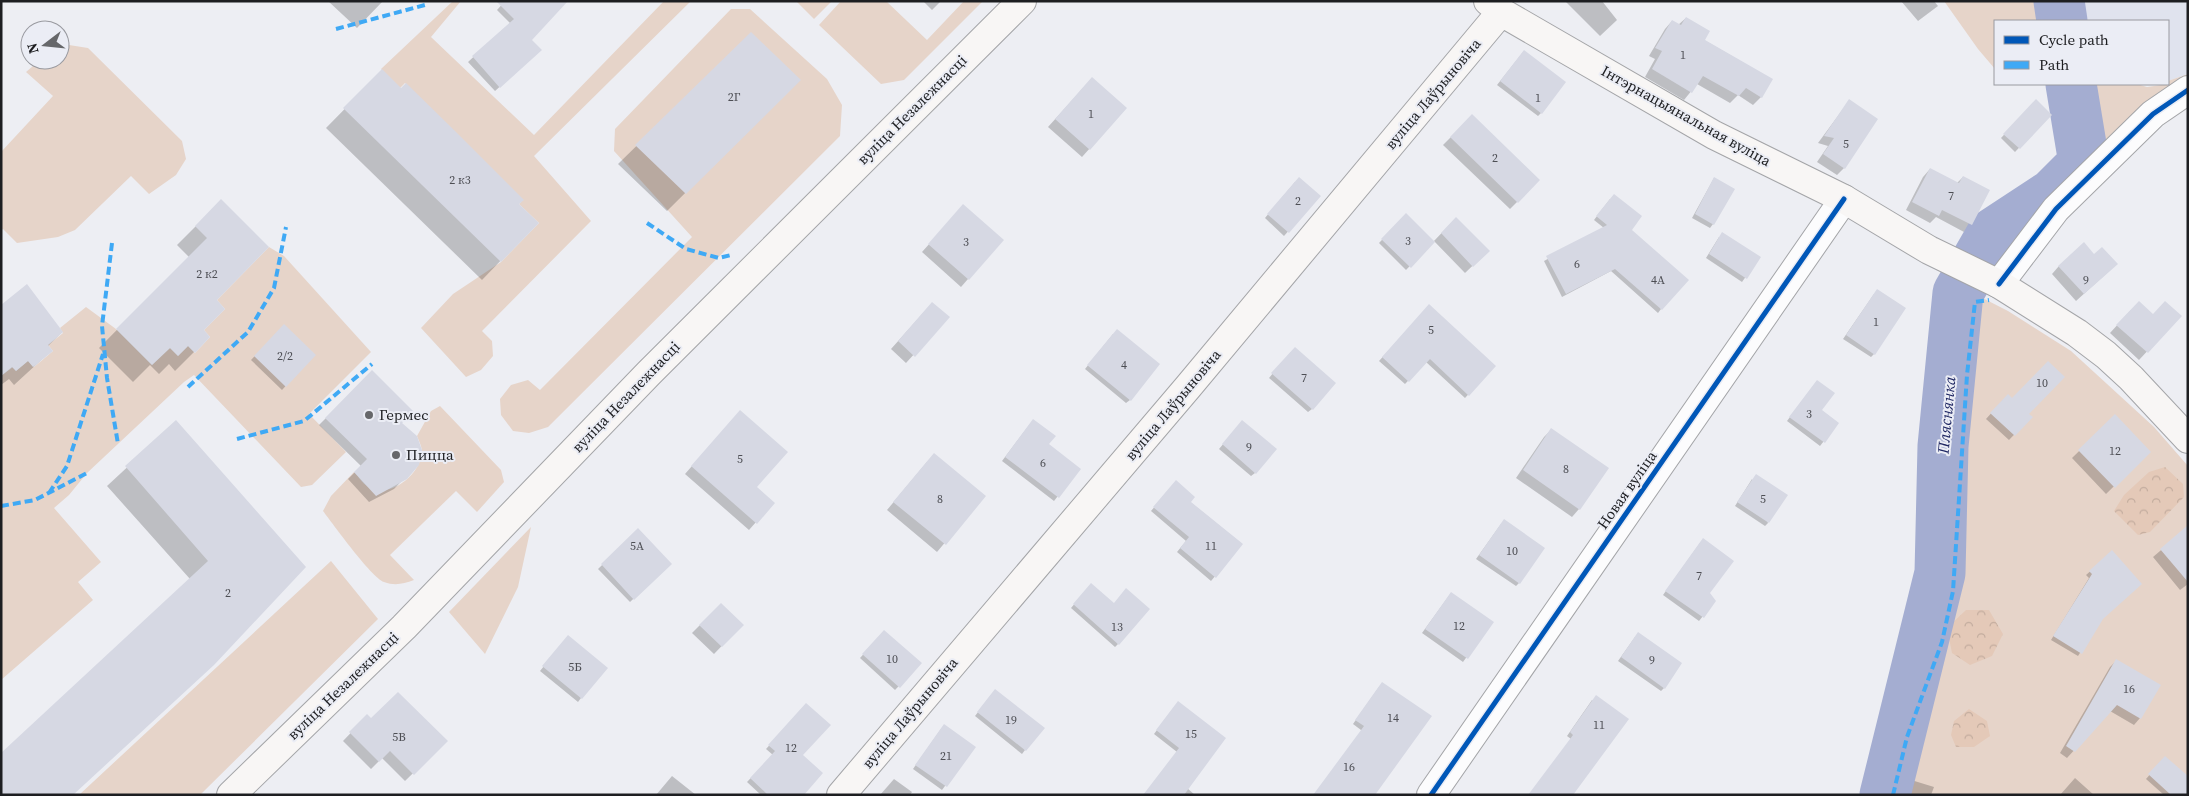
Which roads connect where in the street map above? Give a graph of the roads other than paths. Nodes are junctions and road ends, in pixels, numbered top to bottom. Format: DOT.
graph roads {
  1 [pos="1022,1"];
  2 [pos="1495,7"];
  3 [pos="2188,90"];
  4 [pos="1844,199"];
  5 [pos="1994,281"];
  6 [pos="2188,439"];
  7 [pos="231,795"];
  8 [pos="841,795"];
  9 [pos="1431,795"];
  1 -- 7 [label="main road, вуліца Незалежнасці"];
  2 -- 4 [label="main road, Інтэрнацыянальная вуліца"];
  2 -- 8 [label="main road, вуліца Лаўрыновіча"];
  3 -- 5 [label="street"];
  4 -- 5 [label="main road, Інтэрнацыянальная вуліца"];
  4 -- 9 [label="street, Новая вуліца"];
  5 -- 6 [label="main road, Інтэрнацыянальная вуліца"];
}
